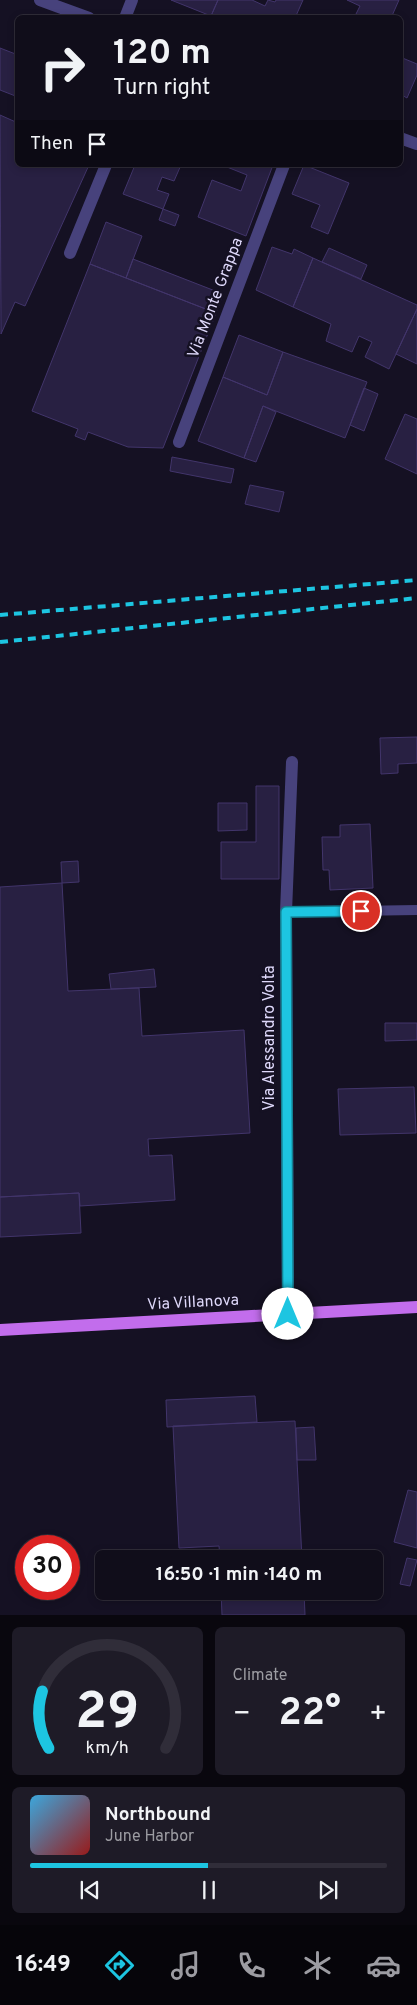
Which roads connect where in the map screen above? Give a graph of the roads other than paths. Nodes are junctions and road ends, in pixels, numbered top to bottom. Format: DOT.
graph roads {
  1 [pos="40,0"];
  2 [pos="132,0"];
  3 [pos="81,15"];
  4 [pos="126,15"];
  5 [pos="403,139"];
  6 [pos="417,144"];
  7 [pos="105,167"];
  8 [pos="283,167"];
  9 [pos="70,253"];
  10 [pos="179,442"];
  11 [pos="292,762"];
  12 [pos="417,910"];
  13 [pos="286,912"];
  14 [pos="417,1307"];
  15 [pos="288,1314"];
  16 [pos="0,1330"];
  1 -- 3 [label="street"];
  2 -- 4 [label="street"];
  5 -- 6 [label="street"];
  7 -- 9 [label="street"];
  8 -- 10 [label="street, Via Monte Grappa"];
  11 -- 13 [label="street, Via Alessandro Volta"];
  12 -- 13 [label="lane"];
  13 -- 15 [label="street, Via Alessandro Volta"];
  14 -- 15 [label="main road, Via Villanova"];
  15 -- 16 [label="main road, Via Villanova"];
}
